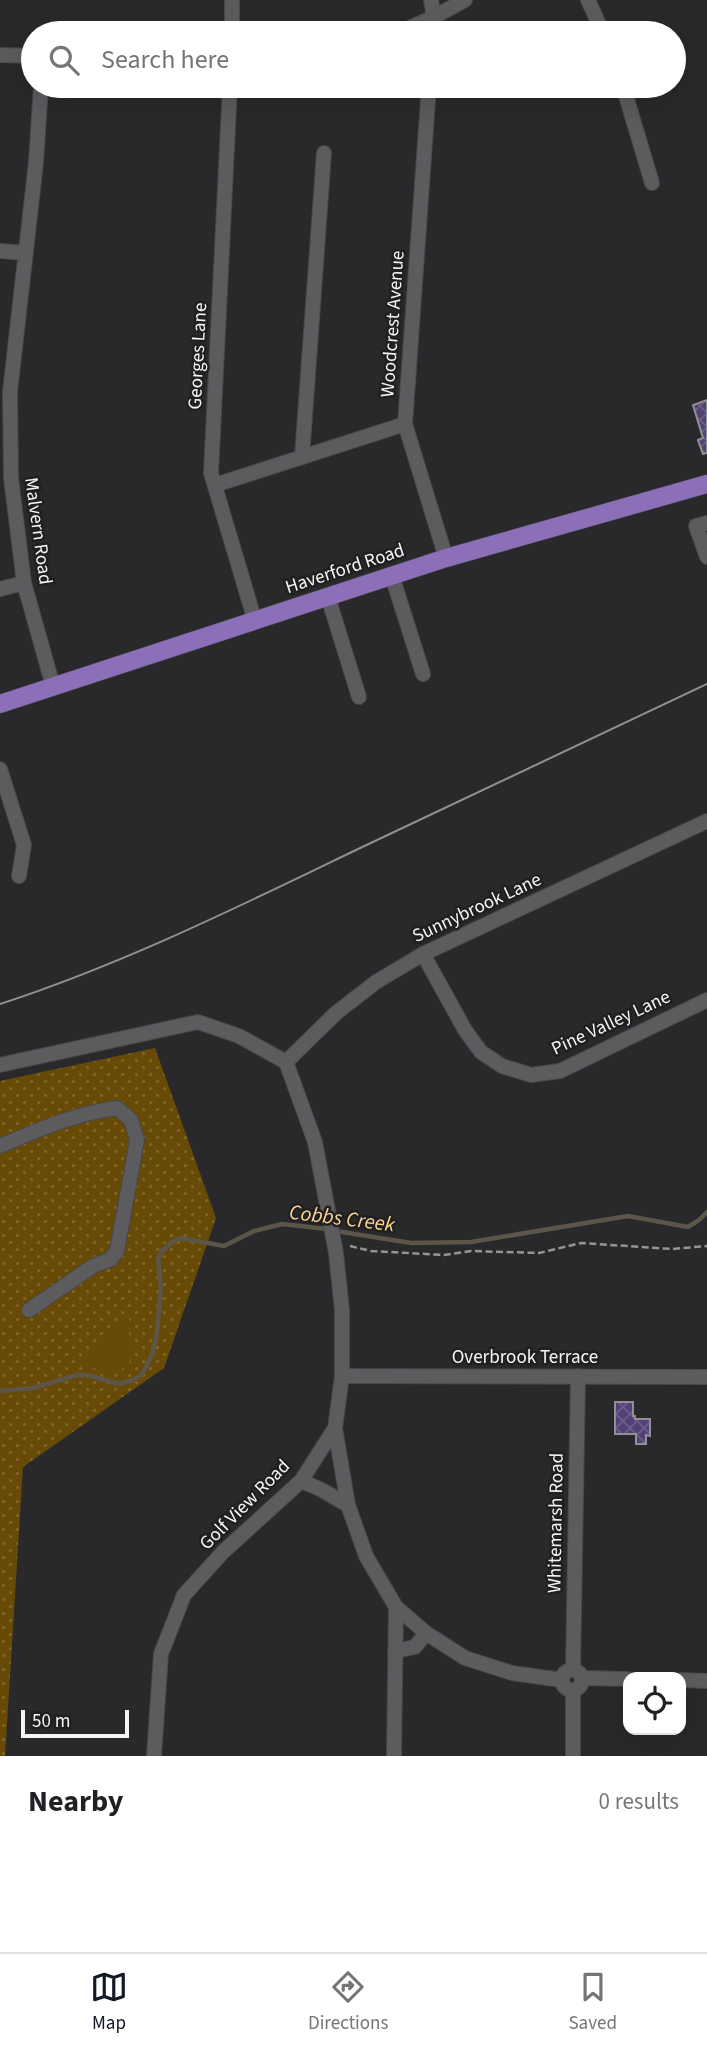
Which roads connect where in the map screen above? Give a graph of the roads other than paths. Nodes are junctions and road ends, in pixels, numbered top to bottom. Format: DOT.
graph roads {
  1 [pos="232,0"];
  2 [pos="431,0"];
  3 [pos="465,0"];
  4 [pos="588,0"];
  5 [pos="434,17"];
  6 [pos="232,21"];
  7 [pos="425,21"];
  8 [pos="434,21"];
  9 [pos="598,21"];
  10 [pos="0,55"];
  11 [pos="21,56"];
  12 [pos="40,98"];
  13 [pos="229,98"];
  14 [pos="428,98"];
  15 [pos="627,98"];
  16 [pos="324,153"];
  17 [pos="652,183"];
  18 [pos="0,251"];
  19 [pos="26,253"];
  20 [pos="405,424"];
  21 [pos="302,457"];
  22 [pos="5,479"];
  23 [pos="707,484"];
  24 [pos="215,485"];
  25 [pos="707,523"];
  26 [pos="707,557"];
  27 [pos="446,558"];
  28 [pos="392,576"];
  29 [pos="24,583"];
  30 [pos="0,589"];
  31 [pos="328,597"];
  32 [pos="255,621"];
  33 [pos="423,674"];
  34 [pos="53,686"];
  35 [pos="359,697"];
  36 [pos="0,704"];
  37 [pos="0,769"];
  38 [pos="707,821"];
  39 [pos="19,876"];
  40 [pos="423,954"];
  41 [pos="707,1000"];
  42 [pos="286,1062"];
  43 [pos="0,1065"];
  44 [pos="0,1146"];
  45 [pos="29,1310"];
  46 [pos="342,1376"];
  47 [pos="578,1376"];
  48 [pos="707,1377"];
  49 [pos="335,1428"];
  50 [pos="301,1481"];
  51 [pos="348,1505"];
  52 [pos="396,1607"];
  53 [pos="426,1633"];
  54 [pos="395,1651"];
  55 [pos="623,1679"];
  56 [pos="573,1680"];
  57 [pos="686,1681"];
  58 [pos="707,1681"];
  59 [pos="153,1756"];
  60 [pos="394,1756"];
  61 [pos="573,1756"];
  1 -- 6 [label="street"];
  2 -- 5 [label="street"];
  3 -- 5 [label="street"];
  4 -- 9 [label="street"];
  5 -- 7 [label="street"];
  5 -- 8 [label="street"];
  10 -- 11 [label="street"];
  12 -- 19 [label="street, Malvern Road"];
  13 -- 24 [label="street, Georges Lane"];
  14 -- 20 [label="street, Woodcrest Avenue"];
  15 -- 17 [label="street"];
  16 -- 21 [label="street"];
  18 -- 19 [label="street"];
  19 -- 22 [label="street, Malvern Road"];
  20 -- 21 [label="street"];
  20 -- 27 [label="street, Woodcrest Avenue"];
  21 -- 24 [label="street"];
  22 -- 29 [label="street, Malvern Road"];
  23 -- 27 [label="main road, Haverford Road"];
  24 -- 32 [label="street, Georges Lane"];
  25 -- 26 [label="street"];
  27 -- 28 [label="main road, Haverford Road"];
  28 -- 31 [label="main road, Haverford Road"];
  28 -- 33 [label="street"];
  29 -- 30 [label="street"];
  29 -- 34 [label="street, Malvern Road"];
  31 -- 32 [label="main road, Haverford Road"];
  31 -- 35 [label="street"];
  32 -- 34 [label="main road, Haverford Road"];
  34 -- 36 [label="main road, Haverford Road"];
  37 -- 39 [label="street"];
  38 -- 40 [label="street, Sunnybrook Lane"];
  40 -- 41 [label="street, Pine Valley Lane"];
  40 -- 42 [label="street, Sunnybrook Lane"];
  42 -- 43 [label="street"];
  42 -- 46 [label="street, Golf View Road"];
  44 -- 45 [label="street"];
  46 -- 47 [label="street, Overbrook Terrace"];
  46 -- 49 [label="street, Golf View Road"];
  47 -- 48 [label="street, Overbrook Terrace"];
  47 -- 56 [label="street, Whitemarsh Road"];
  49 -- 50 [label="street, Golf View Road"];
  49 -- 51 [label="street"];
  50 -- 51 [label="street"];
  50 -- 59 [label="street, Golf View Road"];
  51 -- 52 [label="street"];
  52 -- 53 [label="street"];
  52 -- 54 [label="street"];
  53 -- 54 [label="street"];
  53 -- 56 [label="street"];
  54 -- 60 [label="street"];
  55 -- 56 [label="street"];
  56 -- 61 [label="street, Whitemarsh Road"];
  57 -- 58 [label="street"];
}
